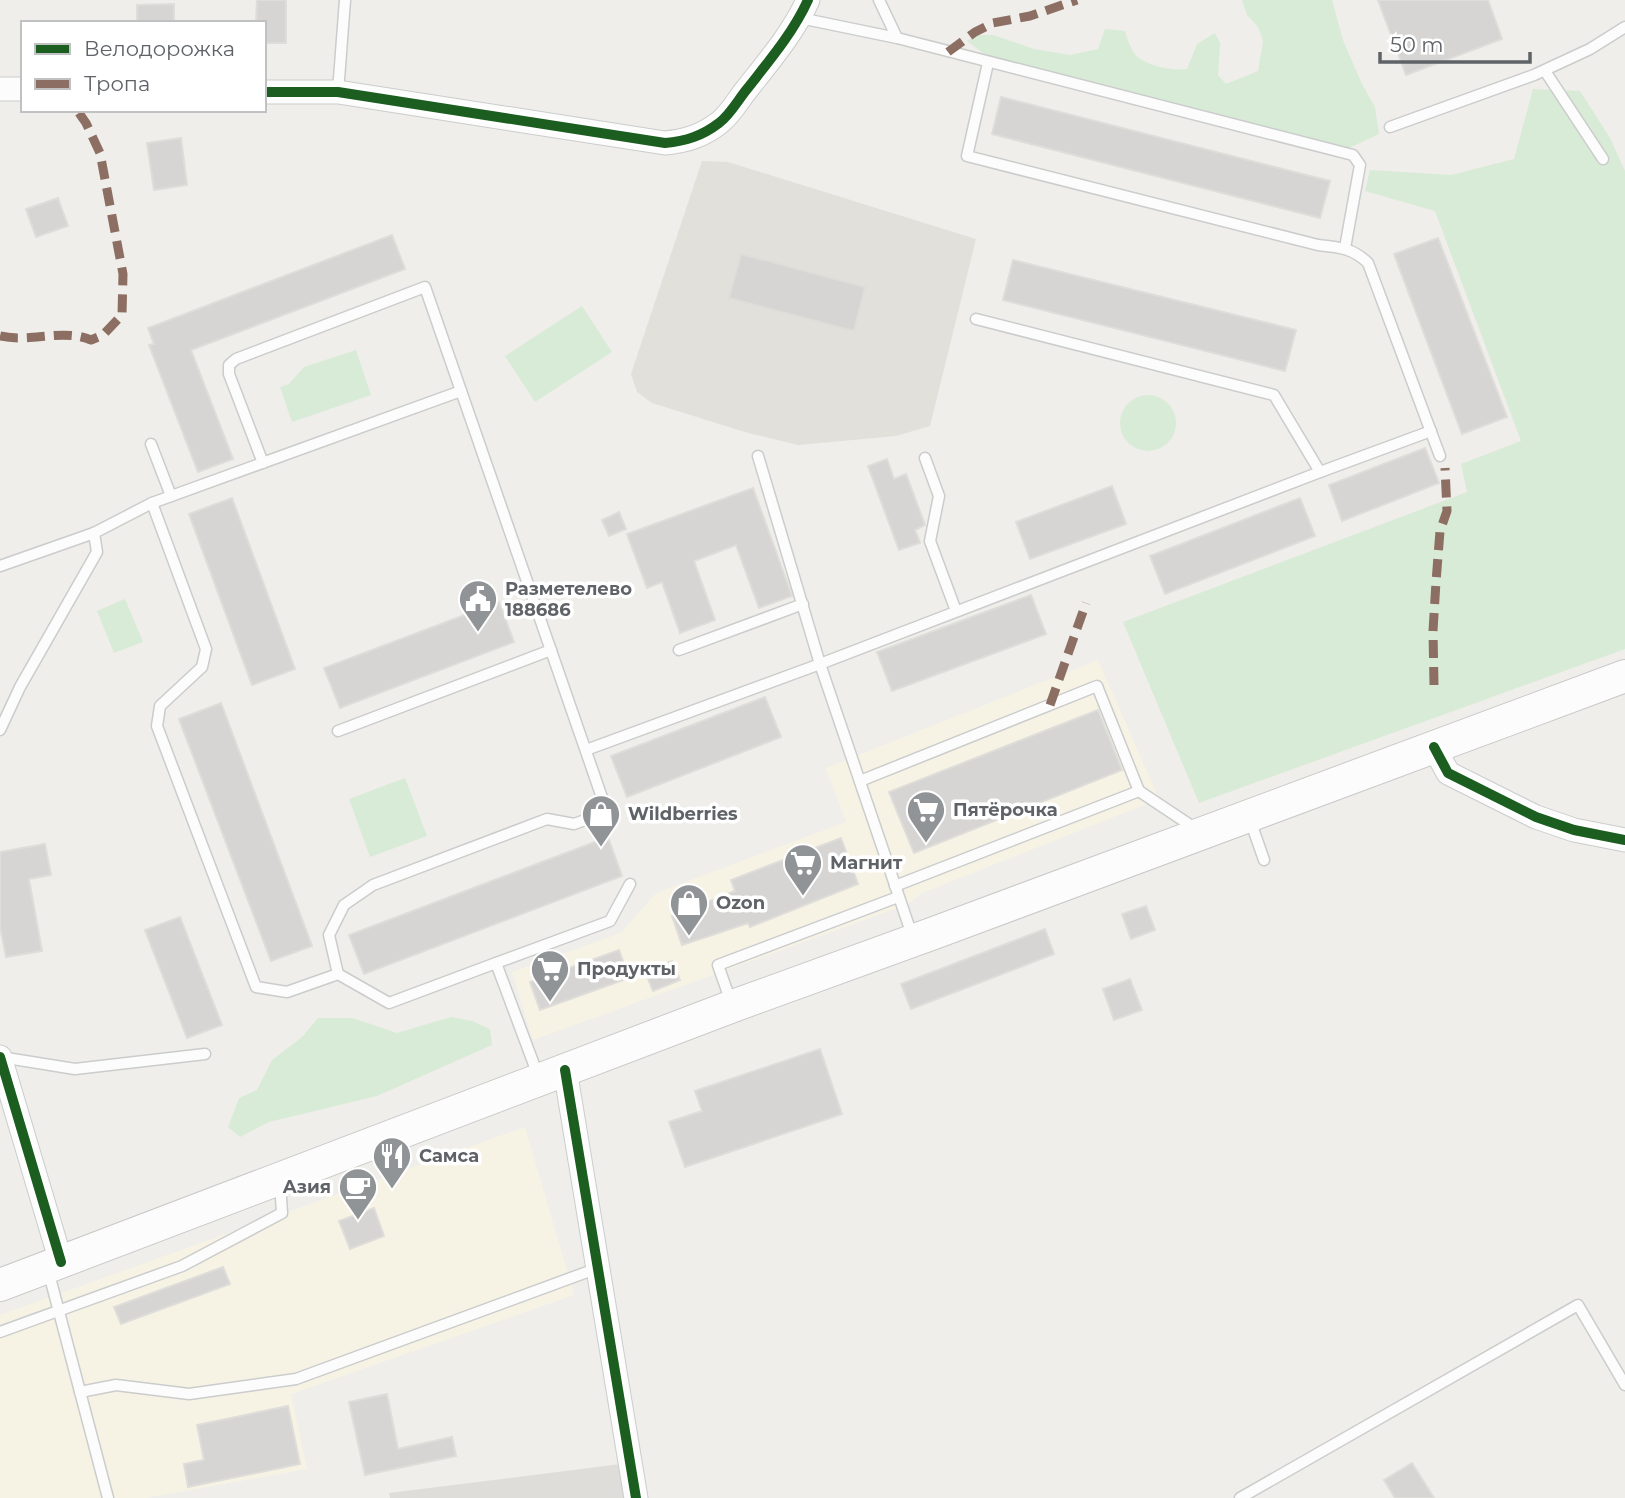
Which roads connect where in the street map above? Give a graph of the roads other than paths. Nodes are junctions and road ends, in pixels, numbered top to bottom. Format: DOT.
graph roads {
  1 [pos="345,0"];
  2 [pos="879,0"];
  3 [pos="804,9"];
  4 [pos="1625,27"];
  5 [pos="897,38"];
  6 [pos="988,63"];
  7 [pos="1545,71"];
  8 [pos="0,89"];
  9 [pos="21,89"];
  10 [pos="266,92"];
  11 [pos="338,92"];
  12 [pos="1390,127"];
  13 [pos="1603,159"];
  14 [pos="1345,248"];
  15 [pos="976,320"];
  16 [pos="461,391"];
  17 [pos="1431,431"];
  18 [pos="151,444"];
  19 [pos="758,456"];
  20 [pos="1440,456"];
  21 [pos="925,458"];
  22 [pos="263,463"];
  23 [pos="1320,472"];
  24 [pos="171,496"];
  25 [pos="152,503"];
  26 [pos="94,533"];
  27 [pos="0,566"];
  28 [pos="803,604"];
  29 [pos="956,611"];
  30 [pos="551,650"];
  31 [pos="679,650"];
  32 [pos="820,664"];
  33 [pos="1625,676"];
  34 [pos="0,730"];
  35 [pos="338,731"];
  36 [pos="1434,747"];
  37 [pos="586,750"];
  38 [pos="860,781"];
  39 [pos="1139,791"];
  40 [pos="1248,816"];
  41 [pos="1202,833"];
  42 [pos="1625,840"];
  43 [pos="1264,860"];
  44 [pos="630,884"];
  45 [pos="897,892"];
  46 [pos="914,941"];
  47 [pos="496,963"];
  48 [pos="338,974"];
  49 [pos="733,1006"];
  50 [pos="205,1054"];
  51 [pos="0,1057"];
  52 [pos="552,1074"];
  53 [pos="280,1178"];
  54 [pos="54,1265"];
  55 [pos="599,1268"];
  56 [pos="0,1285"];
  57 [pos="60,1311"];
  58 [pos="0,1332"];
  59 [pos="1625,1385"];
  60 [pos="80,1392"];
  61 [pos="108,1498"];
  62 [pos="636,1498"];
  63 [pos="1240,1498"];
  1 -- 11 [label="lane"];
  2 -- 5 [label="lane"];
  3 -- 5 [label="lane"];
  3 -- 11 [label="street"];
  4 -- 7 [label="lane"];
  5 -- 6 [label="lane"];
  6 -- 14 [label="lane"];
  6 -- 14 [label="lane"];
  7 -- 12 [label="lane"];
  7 -- 13 [label="lane"];
  8 -- 9 [label="street"];
  10 -- 11 [label="street"];
  14 -- 17 [label="lane"];
  15 -- 23 [label="lane"];
  16 -- 22 [label="lane"];
  16 -- 22 [label="lane"];
  16 -- 30 [label="lane"];
  17 -- 20 [label="lane"];
  17 -- 23 [label="lane"];
  18 -- 24 [label="lane"];
  19 -- 28 [label="lane"];
  21 -- 29 [label="lane"];
  22 -- 24 [label="lane"];
  23 -- 29 [label="lane"];
  24 -- 25 [label="lane"];
  25 -- 26 [label="lane"];
  25 -- 48 [label="lane"];
  26 -- 27 [label="lane"];
  26 -- 34 [label="lane"];
  28 -- 31 [label="lane"];
  28 -- 32 [label="lane"];
  29 -- 32 [label="lane"];
  30 -- 35 [label="lane"];
  30 -- 37 [label="lane"];
  32 -- 37 [label="lane"];
  32 -- 38 [label="lane"];
  33 -- 36 [label="main road"];
  36 -- 40 [label="main road"];
  36 -- 42 [label="street"];
  37 -- 48 [label="lane"];
  38 -- 39 [label="lane"];
  38 -- 45 [label="lane"];
  39 -- 41 [label="lane"];
  39 -- 45 [label="lane"];
  40 -- 41 [label="main road"];
  40 -- 43 [label="lane"];
  41 -- 46 [label="main road"];
  44 -- 47 [label="lane"];
  45 -- 46 [label="lane"];
  45 -- 49 [label="lane"];
  46 -- 49 [label="main road"];
  47 -- 48 [label="lane"];
  47 -- 52 [label="lane"];
  49 -- 52 [label="main road"];
  50 -- 51 [label="lane"];
  51 -- 54 [label="street"];
  52 -- 53 [label="main road"];
  52 -- 55 [label="street"];
  53 -- 54 [label="main road"];
  53 -- 57 [label="lane"];
  54 -- 56 [label="main road"];
  54 -- 57 [label="lane"];
  55 -- 60 [label="lane"];
  55 -- 62 [label="street"];
  57 -- 58 [label="lane"];
  57 -- 60 [label="lane"];
  59 -- 63 [label="lane"];
  60 -- 61 [label="lane"];
}
